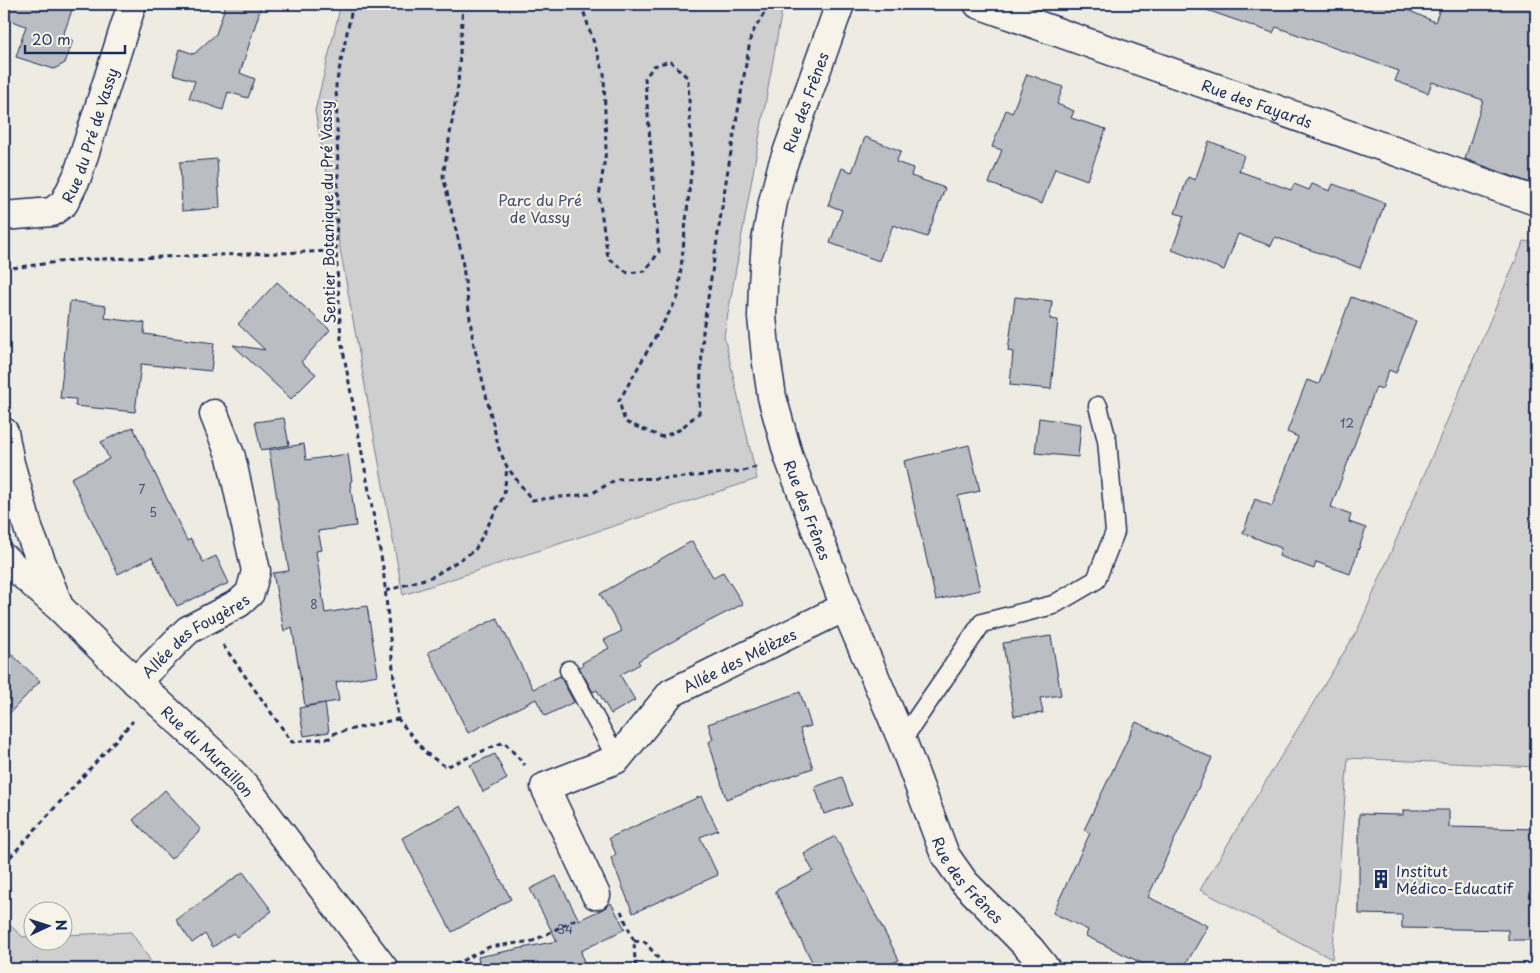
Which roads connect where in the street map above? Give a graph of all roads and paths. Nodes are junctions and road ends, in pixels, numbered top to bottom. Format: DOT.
graph roads {
  1 [pos="132,4"];
  2 [pos="353,4"];
  3 [pos="463,4"];
  4 [pos="582,4"];
  5 [pos="770,4"];
  6 [pos="840,4"];
  7 [pos="978,4"];
  8 [pos="1011,9"];
  9 [pos="1536,201"];
  10 [pos="4,216"];
  11 [pos="336,251"];
  12 [pos="4,269"];
  13 [pos="1098,406"];
  14 [pos="214,414"];
  15 [pos="4,432"];
  16 [pos="789,458"];
  17 [pos="507,467"];
  18 [pos="4,558"];
  19 [pos="386,591"];
  20 [pos="59,606"];
  21 [pos="845,607"];
  22 [pos="206,621"];
  23 [pos="569,670"];
  24 [pos="136,682"];
  25 [pos="161,705"];
  26 [pos="398,719"];
  27 [pos="902,740"];
  28 [pos="617,759"];
  29 [pos="545,787"];
  30 [pos="4,864"];
  31 [pos="596,895"];
  32 [pos="634,941"];
  33 [pos="384,969"];
  34 [pos="446,969"];
  35 [pos="636,969"];
  36 [pos="667,969"];
  37 [pos="1044,969"];
  1 -- 10 [label="street, Rue du Pré de Vassy"];
  2 -- 11 [label="path, Sentier Botanique du Pré Vassy"];
  3 -- 17 [label="path"];
  4 -- 5 [label="path"];
  6 -- 16 [label="street, Rue des Frênes"];
  7 -- 8 [label="street, Rue des Fayards"];
  8 -- 9 [label="street, Rue des Fayards"];
  11 -- 12 [label="path"];
  11 -- 19 [label="path, Sentier Botanique du Pré Vassy"];
  13 -- 27 [label="lane"];
  14 -- 22 [label="street, Allée des Fougères"];
  15 -- 20 [label="street"];
  16 -- 17 [label="path"];
  16 -- 21 [label="street, Rue des Frênes"];
  17 -- 19 [label="path"];
  18 -- 20 [label="street, Rue du Muraillon"];
  19 -- 26 [label="path, Sentier Botanique du Pré Vassy"];
  20 -- 24 [label="street, Rue du Muraillon"];
  21 -- 27 [label="street, Rue des Frênes"];
  21 -- 28 [label="street, Allée des Mélèzes"];
  22 -- 24 [label="street, Allée des Fougères"];
  22 -- 26 [label="path"];
  23 -- 28 [label="lane"];
  24 -- 25 [label="street, Rue du Muraillon"];
  25 -- 30 [label="path"];
  25 -- 33 [label="street, Rue du Muraillon"];
  26 -- 29 [label="path"];
  27 -- 37 [label="street, Rue des Frênes"];
  28 -- 29 [label="street, Allée des Mélèzes"];
  29 -- 31 [label="street"];
  31 -- 32 [label="path"];
  31 -- 34 [label="path"];
  32 -- 35 [label="path"];
  32 -- 36 [label="path"];
}
